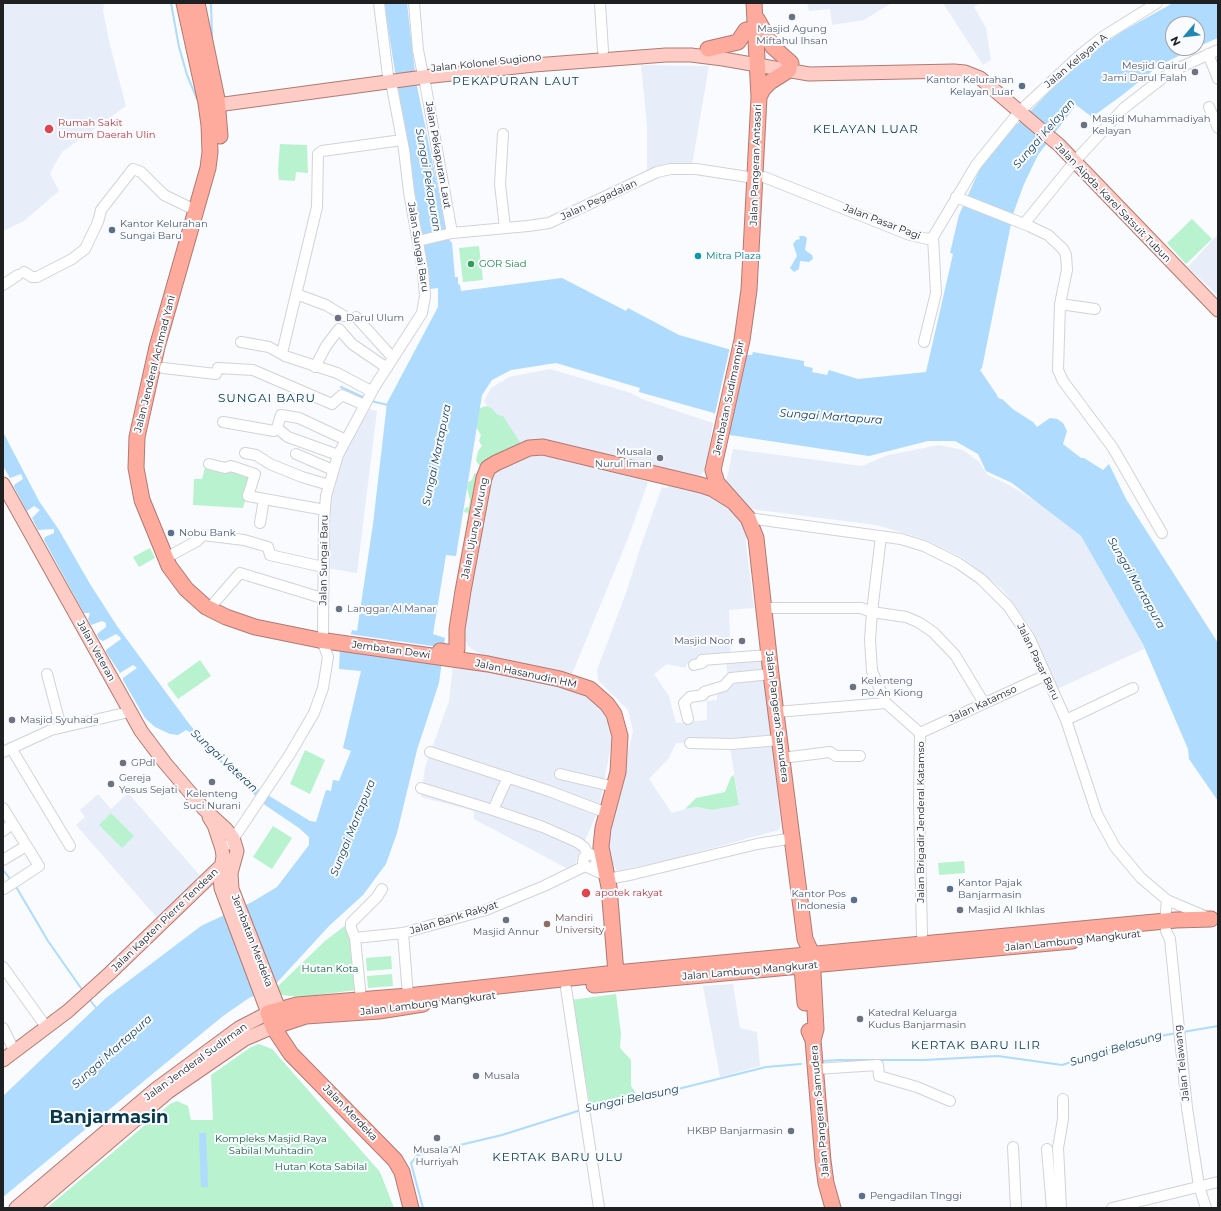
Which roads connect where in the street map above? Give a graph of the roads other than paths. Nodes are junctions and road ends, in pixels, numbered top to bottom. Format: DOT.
graph roads {
  1 [pos="184,3"];
  2 [pos="197,3"];
  3 [pos="379,3"];
  4 [pos="414,3"];
  5 [pos="600,3"];
  6 [pos="745,3"];
  7 [pos="1157,3"];
  8 [pos="754,9"];
  9 [pos="746,30"];
  10 [pos="708,49"];
  11 [pos="1218,50"];
  12 [pos="603,51"];
  13 [pos="1208,54"];
  14 [pos="577,58"];
  15 [pos="753,60"];
  16 [pos="790,67"];
  17 [pos="422,74"];
  18 [pos="391,79"];
  19 [pos="1218,79"];
  20 [pos="201,83"];
  21 [pos="759,98"];
  22 [pos="217,102"];
  23 [pos="1209,107"];
  24 [pos="1019,112"];
  25 [pos="1218,128"];
  26 [pos="503,134"];
  27 [pos="402,140"];
  28 [pos="1075,161"];
  29 [pos="752,177"];
  30 [pos="957,197"];
  31 [pos="195,210"];
  32 [pos="1020,222"];
  33 [pos="505,228"];
  34 [pos="450,233"];
  35 [pos="932,237"];
  36 [pos="420,240"];
  37 [pos="3,285"];
  38 [pos="296,294"];
  39 [pos="1060,304"];
  40 [pos="1095,309"];
  41 [pos="1218,310"];
  42 [pos="344,316"];
  43 [pos="356,317"];
  44 [pos="741,326"];
  45 [pos="241,342"];
  46 [pos="924,342"];
  47 [pos="282,353"];
  48 [pos="393,358"];
  49 [pos="315,367"];
  50 [pos="163,368"];
  51 [pos="386,368"];
  52 [pos="368,399"];
  53 [pos="223,422"];
  54 [pos="277,428"];
  55 [pos="346,440"];
  56 [pos="246,453"];
  57 [pos="296,454"];
  58 [pos="338,455"];
  59 [pos="209,464"];
  60 [pos="710,468"];
  61 [pos="333,470"];
  62 [pos="689,482"];
  63 [pos="3,484"];
  64 [pos="329,485"];
  65 [pos="264,499"];
  66 [pos="734,502"];
  67 [pos="325,510"];
  68 [pos="748,518"];
  69 [pos="260,523"];
  70 [pos="1162,533"];
  71 [pos="881,536"];
  72 [pos="173,554"];
  73 [pos="323,567"];
  74 [pos="322,598"];
  75 [pos="214,603"];
  76 [pos="763,608"];
  77 [pos="872,612"];
  78 [pos="458,629"];
  79 [pos="326,637"];
  80 [pos="452,656"];
  81 [pos="769,656"];
  82 [pos="488,664"];
  83 [pos="694,665"];
  84 [pos="47,674"];
  85 [pos="770,674"];
  86 [pos="1046,675"];
  87 [pos="1132,688"];
  88 [pos="886,703"];
  89 [pos="984,703"];
  90 [pos="129,712"];
  91 [pos="776,712"];
  92 [pos="688,719"];
  93 [pos="1066,720"];
  94 [pos="61,727"];
  95 [pos="920,733"];
  96 [pos="779,740"];
  97 [pos="690,743"];
  98 [pos="7,750"];
  99 [pos="430,752"];
  100 [pos="860,756"];
  101 [pos="782,758"];
  102 [pos="560,774"];
  103 [pos="508,777"];
  104 [pos="614,786"];
  105 [pos="421,788"];
  106 [pos="3,808"];
  107 [pos="204,809"];
  108 [pos="493,810"];
  109 [pos="607,813"];
  110 [pos="12,824"];
  111 [pos="3,831"];
  112 [pos="233,838"];
  113 [pos="793,838"];
  114 [pos="26,846"];
  115 [pos="70,846"];
  116 [pos="593,852"];
  117 [pos="3,860"];
  118 [pos="222,860"];
  119 [pos="588,867"];
  120 [pos="607,878"];
  121 [pos="4,889"];
  122 [pos="382,889"];
  123 [pos="225,891"];
  124 [pos="186,900"];
  125 [pos="1167,900"];
  126 [pos="1180,905"];
  127 [pos="1216,922"];
  128 [pos="1170,929"];
  129 [pos="403,933"];
  130 [pos="355,938"];
  131 [pos="923,946"];
  132 [pos="806,960"];
  133 [pos="3,967"];
  134 [pos="612,978"];
  135 [pos="566,988"];
  136 [pos="497,991"];
  137 [pos="408,996"];
  138 [pos="452,996"];
  139 [pos="361,999"];
  140 [pos="276,1018"];
  141 [pos="3,1028"];
  142 [pos="47,1028"];
  143 [pos="16,1052"];
  144 [pos="3,1060"];
  145 [pos="816,1069"];
  146 [pos="1062,1099"];
  147 [pos="950,1100"];
  148 [pos="1013,1147"];
  149 [pos="1047,1149"];
  150 [pos="1218,1182"];
  151 [pos="826,1183"];
  152 [pos="1200,1186"];
  153 [pos="16,1208"];
  154 [pos="32,1208"];
  155 [pos="411,1208"];
  156 [pos="599,1208"];
  157 [pos="824,1208"];
  158 [pos="833,1208"];
  159 [pos="1016,1208"];
  160 [pos="1052,1208"];
  161 [pos="1061,1208"];
  162 [pos="1112,1208"];
  163 [pos="1206,1208"];
  1 -- 20 [label="highway, Jalan Jenderal Achmad Yani"];
  2 -- 22 [label="highway, Jalan Jenderal Achmad Yani"];
  3 -- 18 [label="street, Jalan Sungai Baru"];
  4 -- 17 [label="street, Jalan Pekapuran Laut"];
  5 -- 12 [label="street"];
  6 -- 9 [label="highway, Jalan Pangeran Antasari"];
  7 -- 24 [label="street, Jalan Kelayan A"];
  8 -- 15 [label="highway, Jalan Pangeran Antasari"];
  8 -- 16 [label="highway"];
  9 -- 10 [label="highway"];
  9 -- 15 [label="highway, Jalan Pangeran Antasari"];
  10 -- 12 [label="main road, Jalan Kolonel Sugiono"];
  10 -- 15 [label="main road, Jalan Kolonel Sugiono"];
  11 -- 13 [label="street"];
  12 -- 14 [label="main road, Jalan Kolonel Sugiono"];
  13 -- 19 [label="street"];
  13 -- 28 [label="street"];
  14 -- 15 [label="main road, Jalan Kolonel Sugiono"];
  14 -- 17 [label="main road, Jalan Kolonel Sugiono"];
  15 -- 16 [label="main road, Jalan Aipda. Karel Satsuit Tubun"];
  15 -- 21 [label="highway, Jalan Pangeran Antasari"];
  15 -- 29 [label="highway, Jalan Pangeran Antasari"];
  16 -- 21 [label="highway"];
  16 -- 24 [label="main road, Jalan Aipda. Karel Satsuit Tubun"];
  17 -- 18 [label="main road, Jalan Kolonel Sugiono"];
  17 -- 34 [label="street, Jalan Pekapuran Laut"];
  18 -- 22 [label="main road, Jalan Kolonel Sugiono"];
  18 -- 27 [label="street, Jalan Sungai Baru"];
  20 -- 22 [label="main road"];
  20 -- 31 [label="highway, Jalan Jenderal Achmad Yani"];
  21 -- 29 [label="highway, Jalan Pangeran Antasari"];
  22 -- 50 [label="highway, Jalan Jenderal Achmad Yani"];
  23 -- 25 [label="street"];
  24 -- 28 [label="main road, Jalan Aipda. Karel Satsuit Tubun"];
  24 -- 30 [label="street, Jalan Pasar Pagi"];
  26 -- 33 [label="street"];
  27 -- 36 [label="street, Jalan Sungai Baru"];
  27 -- 38 [label="street"];
  28 -- 32 [label="street"];
  28 -- 41 [label="main road, Jalan Aipda. Karel Satsuit Tubun"];
  29 -- 33 [label="street, Jalan Pegadaian"];
  29 -- 35 [label="street, Jalan Pasar Pagi"];
  29 -- 44 [label="highway, Jalan Pangeran Antasari"];
  30 -- 32 [label="street"];
  30 -- 35 [label="street, Jalan Pasar Pagi"];
  31 -- 37 [label="street"];
  31 -- 79 [label="highway, Jalan Jenderal Achmad Yani"];
  32 -- 39 [label="street"];
  33 -- 34 [label="street, Jalan Pegadaian"];
  34 -- 36 [label="street, Jalan Pegadaian"];
  35 -- 46 [label="street"];
  36 -- 48 [label="street, Jalan Sungai Baru"];
  38 -- 42 [label="street"];
  38 -- 47 [label="street"];
  39 -- 40 [label="street"];
  39 -- 70 [label="street"];
  43 -- 48 [label="street"];
  44 -- 60 [label="highway, Jembatan Sudimampir"];
  45 -- 47 [label="street"];
  47 -- 49 [label="street"];
  48 -- 51 [label="street, Jalan Sungai Baru"];
  49 -- 51 [label="street"];
  49 -- 52 [label="street"];
  50 -- 52 [label="street"];
  50 -- 72 [label="highway, Jalan Jenderal Achmad Yani"];
  51 -- 52 [label="street, Jalan Sungai Baru"];
  52 -- 55 [label="street, Jalan Sungai Baru"];
  53 -- 54 [label="street"];
  54 -- 55 [label="street"];
  54 -- 58 [label="street"];
  55 -- 58 [label="street, Jalan Sungai Baru"];
  56 -- 64 [label="street"];
  57 -- 61 [label="street"];
  58 -- 61 [label="street, Jalan Sungai Baru"];
  59 -- 65 [label="street"];
  60 -- 62 [label="highway"];
  60 -- 66 [label="highway, Jalan Pangeran Samudera"];
  61 -- 64 [label="street, Jalan Sungai Baru"];
  62 -- 66 [label="highway"];
  62 -- 78 [label="highway, Jalan Ujung Murung"];
  63 -- 90 [label="main road, Jalan Veteran"];
  64 -- 67 [label="street, Jalan Sungai Baru"];
  65 -- 67 [label="street"];
  65 -- 69 [label="street"];
  66 -- 68 [label="highway, Jalan Pangeran Samudera"];
  67 -- 73 [label="street, Jalan Sungai Baru"];
  68 -- 71 [label="street, Jalan Pasar Baru"];
  68 -- 76 [label="highway, Jalan Pangeran Samudera"];
  71 -- 77 [label="street, Jalan Brigadir Jenderal Katamso"];
  71 -- 86 [label="street, Jalan Pasar Baru"];
  72 -- 73 [label="street"];
  72 -- 75 [label="highway, Jalan Jenderal Achmad Yani"];
  73 -- 74 [label="street, Jalan Sungai Baru"];
  74 -- 75 [label="street"];
  74 -- 79 [label="street, Jalan Sungai Baru"];
  75 -- 79 [label="highway, Jalan Jenderal Achmad Yani"];
  76 -- 77 [label="street"];
  76 -- 81 [label="highway, Jalan Pangeran Samudera"];
  77 -- 88 [label="street, Jalan Brigadir Jenderal Katamso"];
  77 -- 89 [label="street"];
  78 -- 80 [label="highway"];
  78 -- 82 [label="highway"];
  79 -- 80 [label="highway, Jembatan Dewi"];
  79 -- 112 [label="street, Jalan Kapten Pierre Tendean"];
  80 -- 82 [label="highway, Jalan Hasanudin HM"];
  81 -- 83 [label="street"];
  81 -- 85 [label="highway, Jalan Pangeran Samudera"];
  82 -- 104 [label="highway, Jalan Hasanudin HM"];
  84 -- 94 [label="street"];
  85 -- 91 [label="highway, Jalan Pangeran Samudera"];
  85 -- 92 [label="street"];
  86 -- 89 [label="street, Jalan Katamso"];
  86 -- 93 [label="street, Jalan Pasar Baru"];
  87 -- 93 [label="street"];
  88 -- 91 [label="street"];
  88 -- 95 [label="street, Jalan Brigadir Jenderal Katamso"];
  89 -- 95 [label="street, Jalan Katamso"];
  90 -- 94 [label="street"];
  90 -- 107 [label="main road, Jalan Veteran"];
  91 -- 96 [label="highway, Jalan Pangeran Samudera"];
  93 -- 125 [label="street, Jalan Pasar Baru"];
  94 -- 98 [label="street"];
  95 -- 131 [label="street, Jalan Brigadir Jenderal Katamso"];
  96 -- 97 [label="street"];
  96 -- 101 [label="highway, Jalan Pangeran Samudera"];
  98 -- 115 [label="street"];
  99 -- 103 [label="street"];
  100 -- 101 [label="street"];
  101 -- 113 [label="highway, Jalan Pangeran Samudera"];
  102 -- 104 [label="street"];
  103 -- 108 [label="street"];
  103 -- 109 [label="street"];
  104 -- 109 [label="highway, Jalan Hasanudin HM"];
  105 -- 108 [label="street"];
  106 -- 110 [label="street"];
  107 -- 112 [label="main road"];
  107 -- 118 [label="main road"];
  108 -- 116 [label="street"];
  109 -- 116 [label="highway, Jalan Hasanudin HM"];
  110 -- 111 [label="street"];
  110 -- 114 [label="street"];
  112 -- 118 [label="street, Jalan Kapten Pierre Tendean"];
  112 -- 123 [label="main road"];
  113 -- 120 [label="street"];
  113 -- 132 [label="highway, Jalan Pangeran Samudera"];
  114 -- 117 [label="street"];
  114 -- 121 [label="street"];
  116 -- 119 [label="street"];
  116 -- 120 [label="highway, Jalan Hasanudin HM"];
  118 -- 123 [label="main road"];
  118 -- 124 [label="main road, Jalan Kapten Pierre Tendean"];
  119 -- 120 [label="street"];
  119 -- 129 [label="street, Jalan Bank Rakyat"];
  120 -- 134 [label="highway, Jalan Hasanudin HM"];
  122 -- 130 [label="street"];
  123 -- 124 [label="main road"];
  123 -- 140 [label="main road, Jembatan Merdeka"];
  124 -- 142 [label="main road, Jalan Kapten Pierre Tendean"];
  125 -- 126 [label="street, Jalan Pasar Baru"];
  125 -- 128 [label="street"];
  126 -- 127 [label="street, Jalan Pasar Baru"];
  126 -- 128 [label="street"];
  127 -- 128 [label="highway, Jalan Lambung Mangkurat"];
  128 -- 131 [label="highway, Jalan Lambung Mangkurat"];
  128 -- 152 [label="street, Jalan Telawang"];
  129 -- 130 [label="street"];
  129 -- 137 [label="street, Jalan Bank Rakyat"];
  130 -- 139 [label="street"];
  131 -- 132 [label="highway, Jalan Lambung Mangkurat"];
  132 -- 134 [label="highway, Jalan Lambung Mangkurat"];
  132 -- 134 [label="highway, Jalan Lambung Mangkurat"];
  132 -- 145 [label="highway, Jalan Pangeran Samudera"];
  133 -- 142 [label="street"];
  134 -- 135 [label="highway, Jalan Lambung Mangkurat"];
  134 -- 136 [label="highway, Jalan Lambung Mangkurat"];
  135 -- 136 [label="highway, Jalan Lambung Mangkurat"];
  135 -- 156 [label="street"];
  136 -- 138 [label="highway, Jalan Lambung Mangkurat"];
  137 -- 138 [label="highway, Jalan Lambung Mangkurat"];
  137 -- 139 [label="highway, Jalan Lambung Mangkurat"];
  138 -- 140 [label="highway, Jalan Lambung Mangkurat"];
  139 -- 140 [label="highway, Jalan Lambung Mangkurat"];
  140 -- 153 [label="main road, Jalan Jenderal Sudirman"];
  140 -- 154 [label="main road, Jalan Jenderal Sudirman"];
  140 -- 155 [label="highway, Jalan Merdeka"];
  141 -- 143 [label="street"];
  142 -- 143 [label="main road, Jalan Kapten Pierre Tendean"];
  143 -- 144 [label="main road, Jalan Kapten Pierre Tendean"];
  145 -- 147 [label="street"];
  145 -- 151 [label="highway, Jalan Pangeran Samudera"];
  146 -- 161 [label="street"];
  148 -- 159 [label="street"];
  149 -- 160 [label="street"];
  150 -- 152 [label="street"];
  151 -- 157 [label="highway, Jalan Pangeran Samudera"];
  151 -- 158 [label="highway, Jalan Pangeran Samudera"];
  152 -- 162 [label="street"];
  152 -- 163 [label="street, Jalan Telawang"];
}
